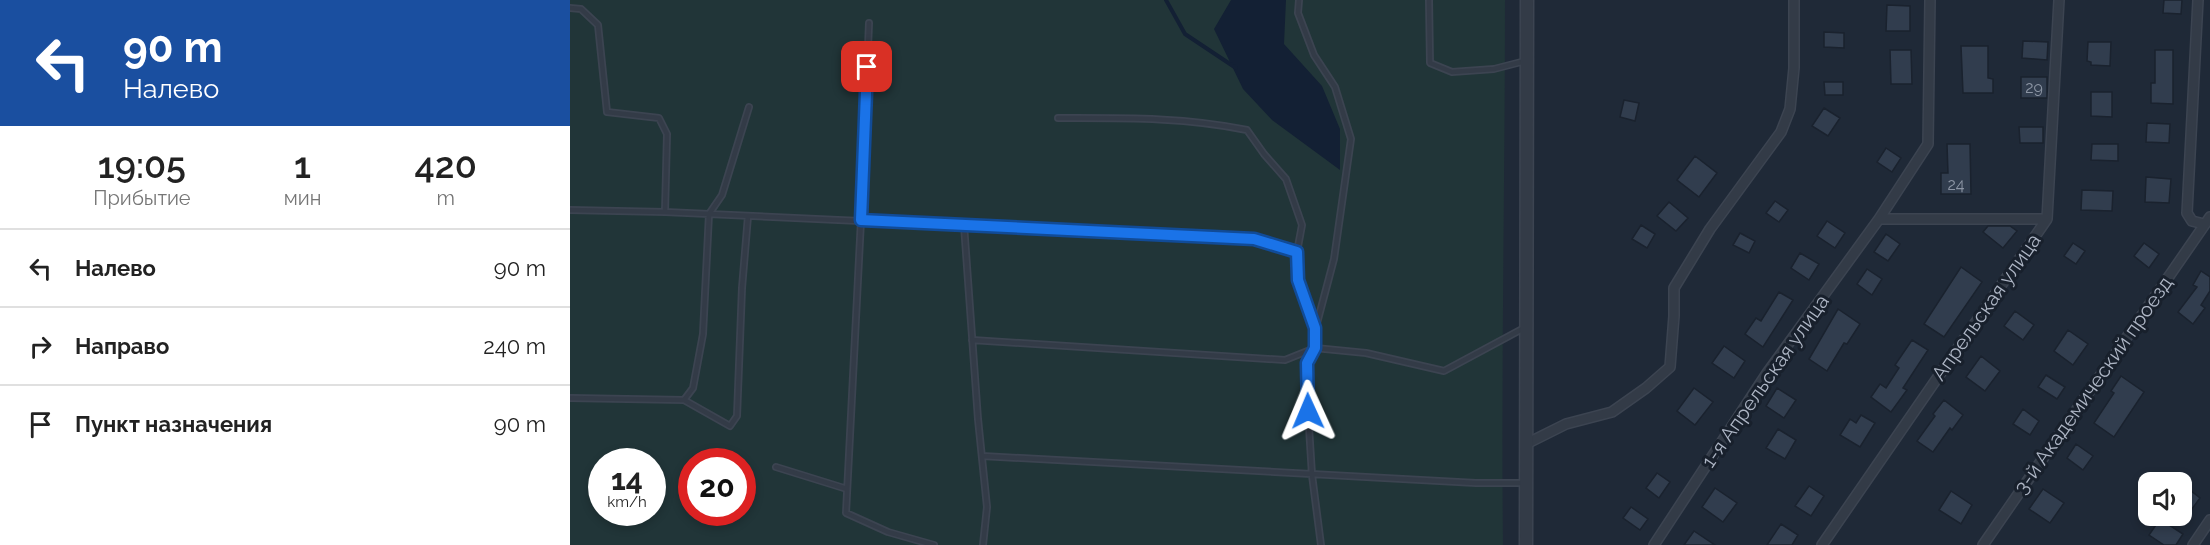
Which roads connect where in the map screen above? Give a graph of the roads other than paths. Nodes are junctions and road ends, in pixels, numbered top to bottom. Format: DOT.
graph roads {
  1 [pos="1299,0"];
  2 [pos="1429,0"];
  3 [pos="1527,0"];
  4 [pos="1794,0"];
  5 [pos="1930,0"];
  6 [pos="2059,0"];
  7 [pos="2198,0"];
  8 [pos="570,8"];
  9 [pos="869,23"];
  10 [pos="1527,60"];
  11 [pos="749,106"];
  12 [pos="1059,118"];
  13 [pos="570,210"];
  14 [pos="665,212"];
  15 [pos="710,214"];
  16 [pos="748,216"];
  17 [pos="1879,219"];
  18 [pos="2047,219"];
  19 [pos="861,220"];
  20 [pos="2207,220"];
  21 [pos="964,225"];
  22 [pos="1297,252"];
  23 [pos="1527,327"];
  24 [pos="1315,328"];
  25 [pos="972,340"];
  26 [pos="1315,348"];
  27 [pos="570,398"];
  28 [pos="684,400"];
  29 [pos="1526,444"];
  30 [pos="982,456"];
  31 [pos="776,467"];
  32 [pos="1312,475"];
  33 [pos="1526,483"];
  34 [pos="847,489"];
  35 [pos="2210,520"];
  36 [pos="934,545"];
  37 [pos="983,545"];
  38 [pos="1321,545"];
  39 [pos="1526,545"];
  40 [pos="1654,545"];
  41 [pos="1822,545"];
  42 [pos="1983,545"];
  43 [pos="2193,545"];
  1 -- 24 [label="lane"];
  2 -- 10 [label="lane"];
  3 -- 10 [label="street"];
  4 -- 29 [label="street"];
  5 -- 17 [label="street, 1-я Апрельская улица"];
  6 -- 18 [label="street, Апрельская улица"];
  7 -- 20 [label="street, 3-й Академический проезд"];
  8 -- 14 [label="lane"];
  9 -- 19 [label="lane"];
  10 -- 23 [label="street"];
  11 -- 15 [label="lane"];
  12 -- 22 [label="lane"];
  13 -- 14 [label="lane"];
  14 -- 15 [label="lane"];
  15 -- 16 [label="lane"];
  15 -- 28 [label="lane"];
  16 -- 19 [label="lane"];
  16 -- 28 [label="lane"];
  17 -- 18 [label="street"];
  17 -- 40 [label="street, 1-я Апрельская улица"];
  18 -- 41 [label="street, Апрельская улица"];
  19 -- 21 [label="lane"];
  19 -- 34 [label="lane"];
  20 -- 42 [label="street, 3-й Академический проезд"];
  21 -- 22 [label="lane"];
  21 -- 25 [label="lane"];
  22 -- 24 [label="lane"];
  23 -- 26 [label="lane"];
  23 -- 29 [label="street"];
  24 -- 26 [label="lane"];
  25 -- 26 [label="lane"];
  25 -- 30 [label="lane"];
  26 -- 32 [label="lane"];
  27 -- 28 [label="lane"];
  29 -- 33 [label="street"];
  30 -- 32 [label="lane"];
  30 -- 37 [label="lane"];
  31 -- 34 [label="lane"];
  32 -- 33 [label="lane"];
  32 -- 38 [label="lane"];
  33 -- 39 [label="street"];
  34 -- 36 [label="lane"];
  35 -- 43 [label="street"];
}
